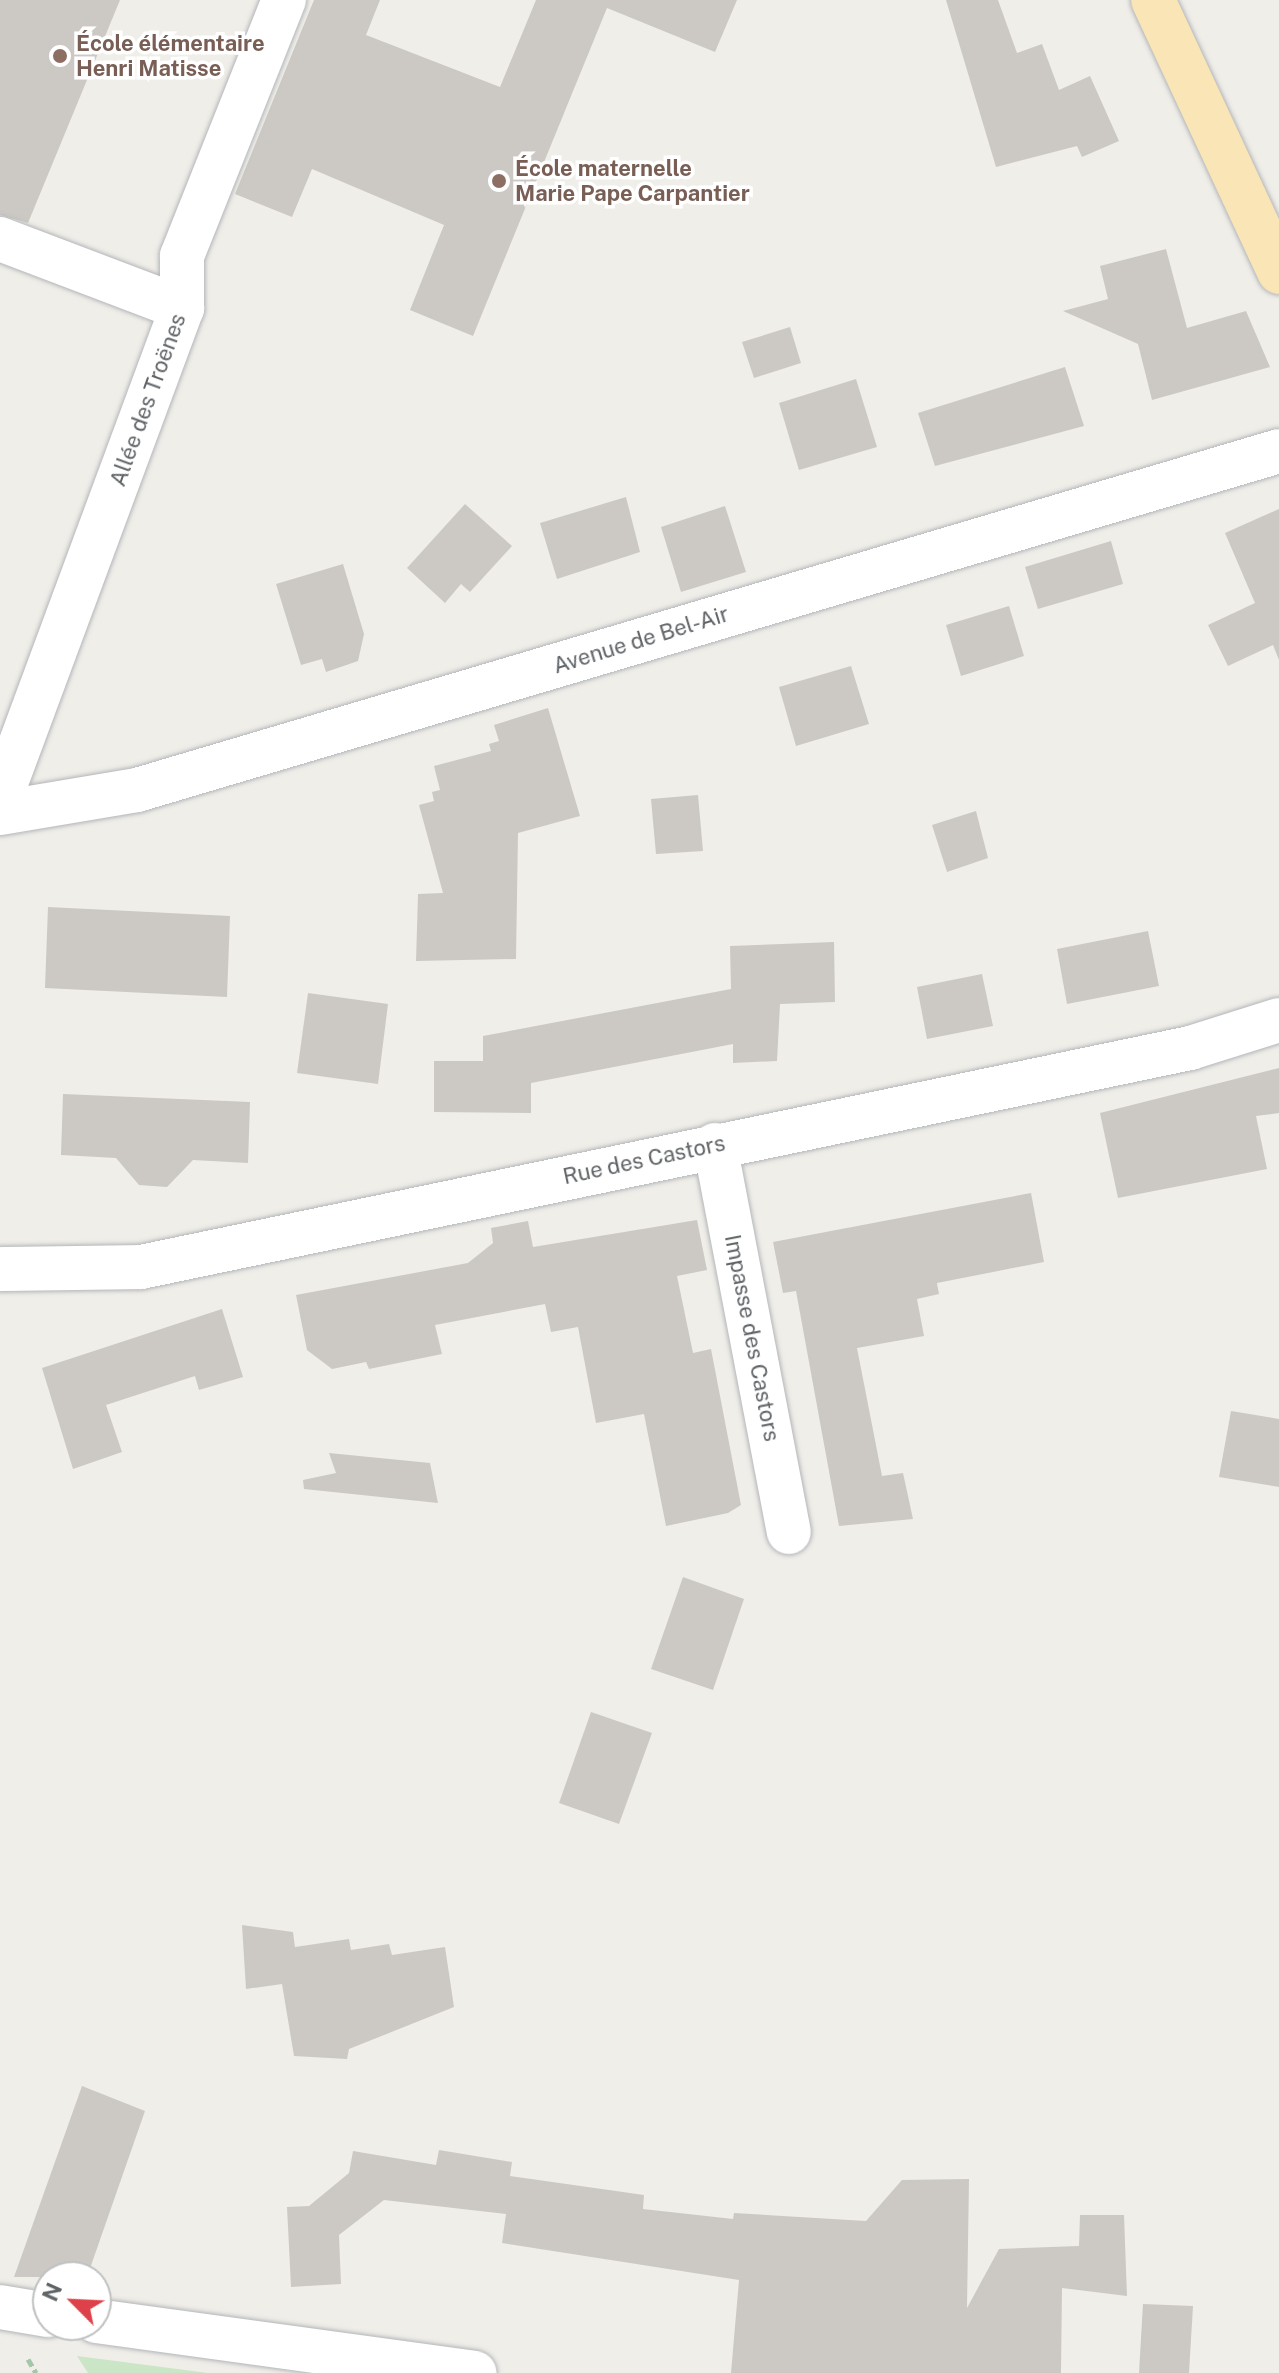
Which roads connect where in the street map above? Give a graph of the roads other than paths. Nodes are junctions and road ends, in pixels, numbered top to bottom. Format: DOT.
graph roads {
  1 [pos="284,0"];
  2 [pos="1153,0"];
  3 [pos="0,239"];
  4 [pos="1279,272"];
  5 [pos="182,308"];
  6 [pos="1279,451"];
  7 [pos="0,799"];
  8 [pos="0,813"];
  9 [pos="1279,1020"];
  10 [pos="715,1145"];
  11 [pos="2,1262"];
  12 [pos="789,1532"];
  13 [pos="0,2307"];
  14 [pos="32,2312"];
  15 [pos="112,2323"];
  16 [pos="474,2373"];
  1 -- 5 [label="street, Allée des Troënes"];
  2 -- 4 [label="main road"];
  3 -- 5 [label="street"];
  5 -- 7 [label="street, Allée des Troënes"];
  6 -- 8 [label="street, Avenue de Bel-Air"];
  9 -- 10 [label="street, Rue des Castors"];
  10 -- 11 [label="street, Rue des Castors"];
  10 -- 12 [label="street, Impasse des Castors"];
  13 -- 14 [label="street"];
  15 -- 16 [label="street"];
}
